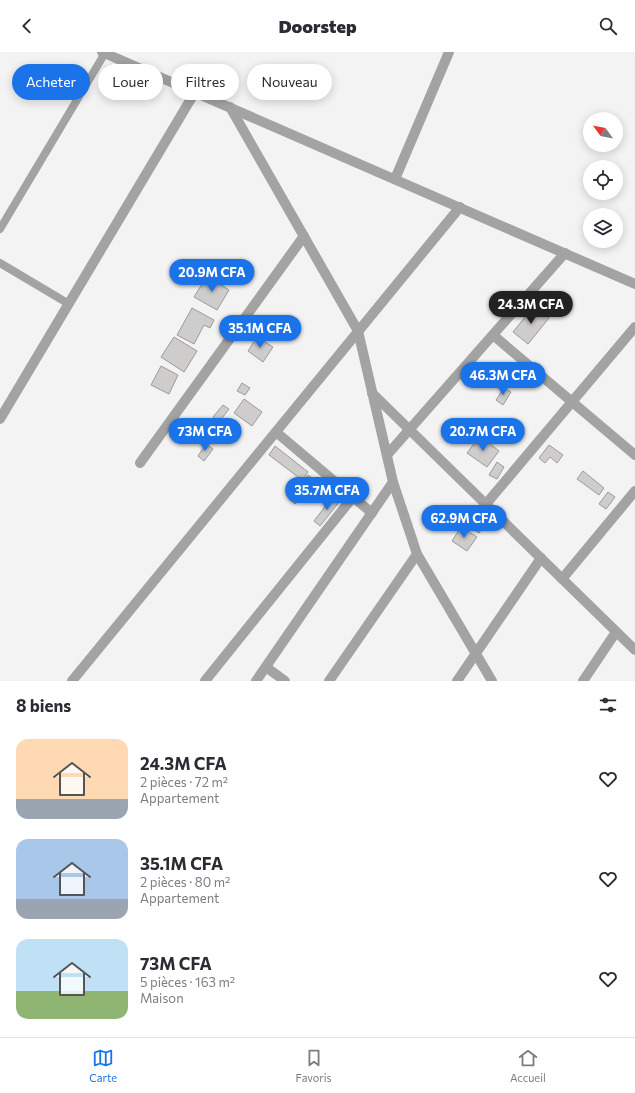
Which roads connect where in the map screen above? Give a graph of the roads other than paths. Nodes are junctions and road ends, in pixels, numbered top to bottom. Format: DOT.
graph roads {
  1 [pos="449,52"];
  2 [pos="104,53"];
  3 [pos="171,82"];
  4 [pos="190,100"];
  5 [pos="212,100"];
  6 [pos="230,108"];
  7 [pos="395,179"];
  8 [pos="460,207"];
  9 [pos="0,229"];
  10 [pos="304,236"];
  11 [pos="565,253"];
  12 [pos="0,263"];
  13 [pos="635,284"];
  14 [pos="69,304"];
  15 [pos="635,327"];
  16 [pos="358,331"];
  17 [pos="493,334"];
  18 [pos="372,393"];
  19 [pos="572,402"];
  20 [pos="0,420"];
  21 [pos="410,429"];
  22 [pos="276,432"];
  23 [pos="635,454"];
  24 [pos="387,455"];
  25 [pos="140,463"];
  26 [pos="393,482"];
  27 [pos="635,491"];
  28 [pos="353,497"];
  29 [pos="486,504"];
  30 [pos="372,513"];
  31 [pos="417,554"];
  32 [pos="541,558"];
  33 [pos="562,579"];
  34 [pos="616,632"];
  35 [pos="635,650"];
  36 [pos="476,653"];
  37 [pos="266,667"];
  38 [pos="72,681"];
  39 [pos="205,681"];
  40 [pos="256,681"];
  41 [pos="286,681"];
  42 [pos="329,681"];
  43 [pos="457,681"];
  44 [pos="492,681"];
  45 [pos="583,681"];
  1 -- 7 [label="street"];
  2 -- 3 [label="street"];
  2 -- 9 [label="lane"];
  4 -- 14 [label="street"];
  5 -- 6 [label="street"];
  6 -- 7 [label="street"];
  6 -- 10 [label="street"];
  7 -- 8 [label="street"];
  8 -- 11 [label="street"];
  8 -- 16 [label="street"];
  10 -- 16 [label="street"];
  10 -- 25 [label="street"];
  11 -- 13 [label="street"];
  11 -- 17 [label="street"];
  12 -- 14 [label="lane"];
  14 -- 20 [label="street"];
  15 -- 19 [label="street"];
  16 -- 18 [label="street"];
  16 -- 22 [label="street"];
  17 -- 19 [label="street"];
  17 -- 21 [label="street"];
  18 -- 21 [label="street"];
  18 -- 24 [label="street"];
  19 -- 23 [label="street"];
  19 -- 29 [label="street"];
  21 -- 24 [label="street"];
  21 -- 29 [label="street"];
  22 -- 28 [label="street"];
  22 -- 38 [label="street"];
  24 -- 26 [label="street"];
  26 -- 30 [label="street"];
  26 -- 31 [label="street"];
  27 -- 33 [label="street"];
  28 -- 30 [label="street"];
  28 -- 39 [label="street"];
  29 -- 32 [label="street"];
  30 -- 37 [label="street"];
  31 -- 36 [label="street"];
  31 -- 42 [label="street"];
  32 -- 33 [label="street"];
  32 -- 36 [label="street"];
  33 -- 34 [label="street"];
  34 -- 35 [label="street"];
  34 -- 45 [label="street"];
  36 -- 43 [label="street"];
  36 -- 44 [label="street"];
  37 -- 40 [label="street"];
  37 -- 41 [label="street"];
}
